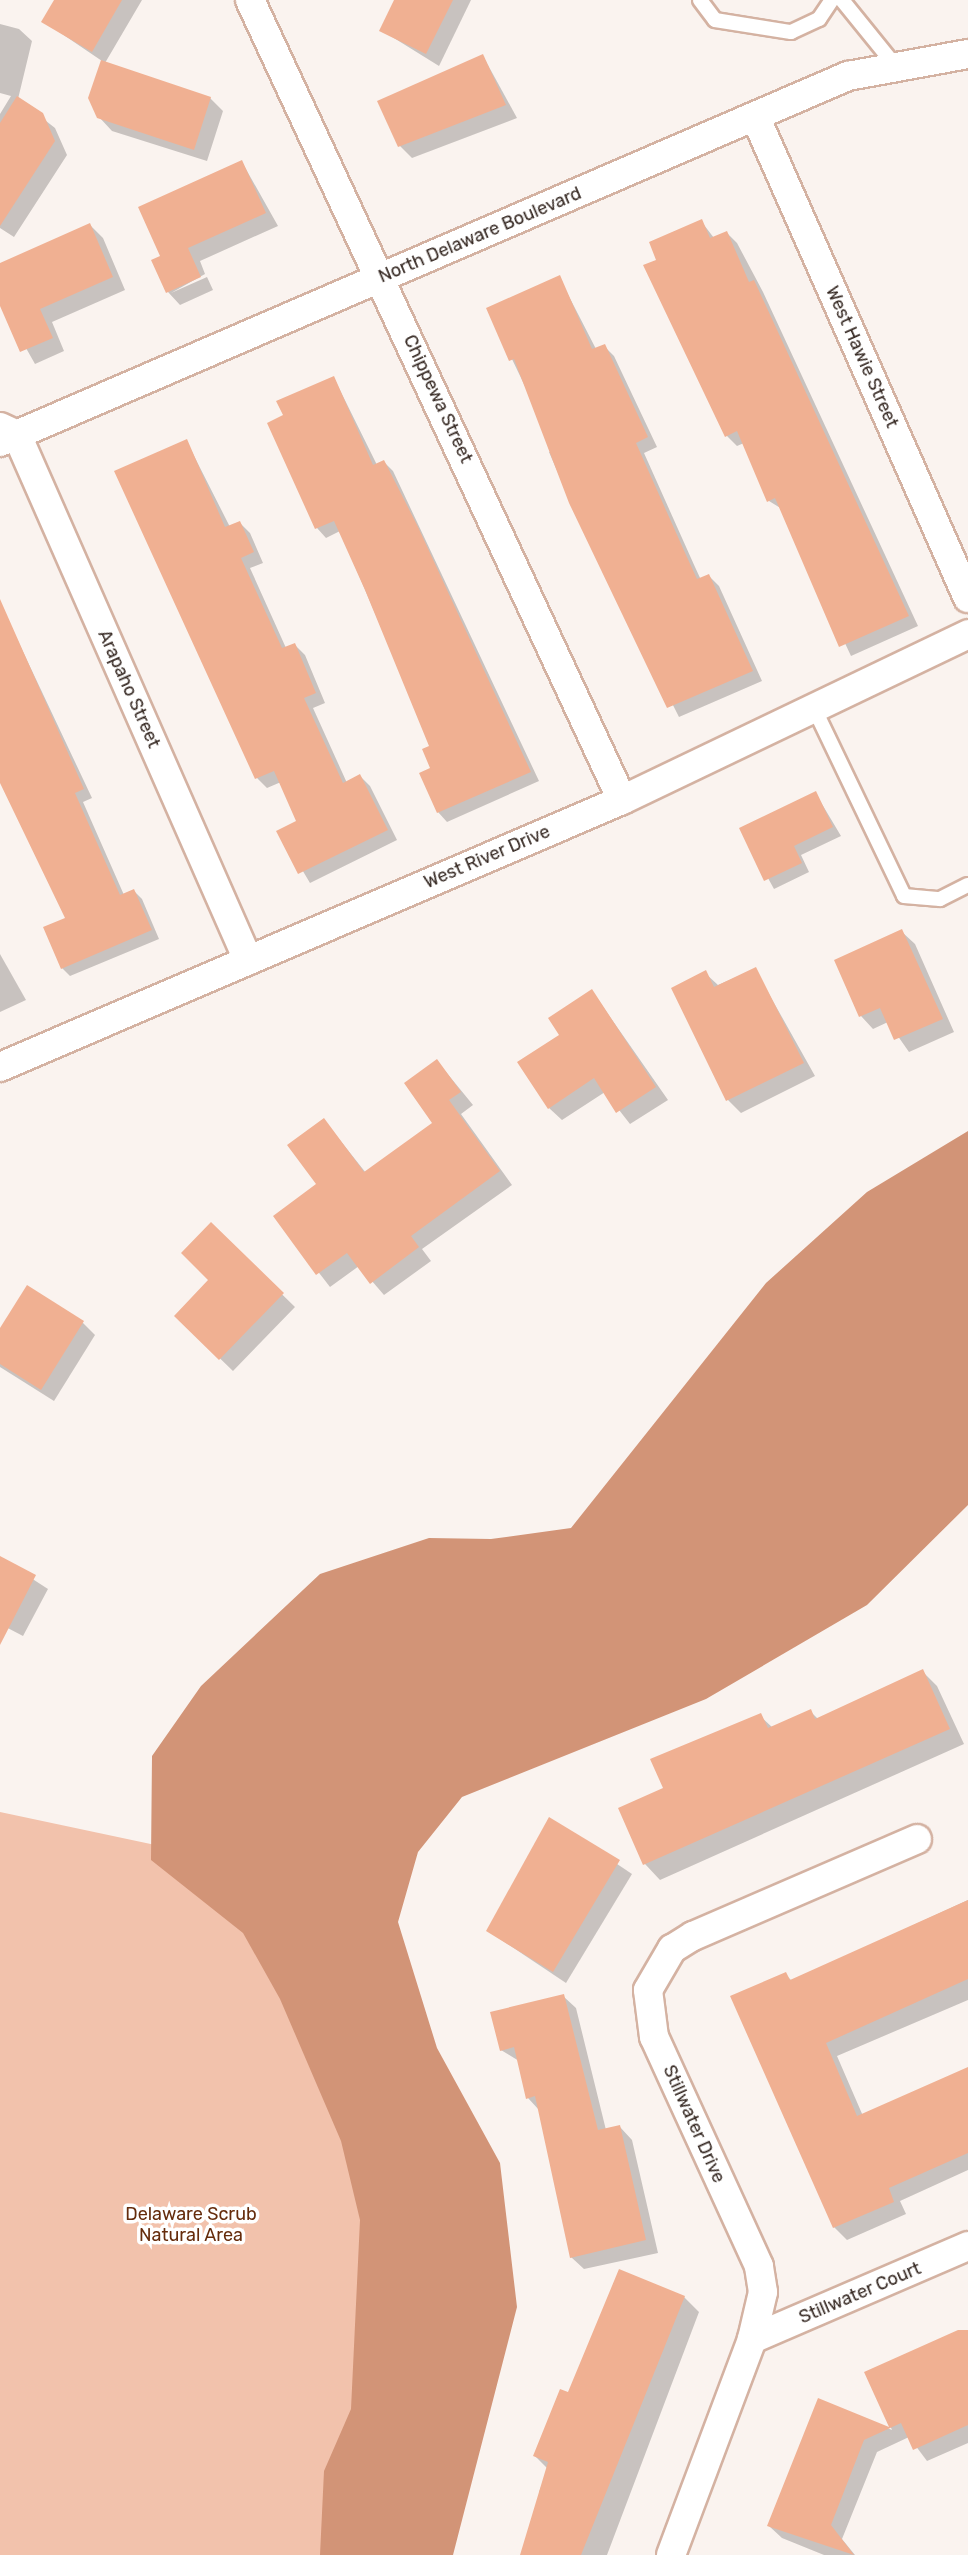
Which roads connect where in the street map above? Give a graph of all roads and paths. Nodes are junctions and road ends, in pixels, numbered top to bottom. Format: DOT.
graph roads {
  1 [pos="250,0"];
  2 [pos="700,0"];
  3 [pos="832,0"];
  4 [pos="842,0"];
  5 [pos="968,54"];
  6 [pos="897,68"];
  7 [pos="755,116"];
  8 [pos="382,277"];
  9 [pos="6,434"];
  10 [pos="968,598"];
  11 [pos="968,634"];
  12 [pos="814,708"];
  13 [pos="622,800"];
  14 [pos="968,885"];
  15 [pos="248,960"];
  16 [pos="0,1066"];
  17 [pos="918,1839"];
  18 [pos="968,2246"];
  19 [pos="752,2339"];
  20 [pos="671,2555"];
  1 -- 8 [label="street, Chippewa Street"];
  2 -- 3 [label="lane"];
  4 -- 6 [label="lane"];
  5 -- 6 [label="street, North Delaware Boulevard"];
  6 -- 7 [label="street, North Delaware Boulevard"];
  7 -- 8 [label="street, North Delaware Boulevard"];
  7 -- 10 [label="street, West Hawie Street"];
  8 -- 9 [label="street, North Delaware Boulevard"];
  8 -- 13 [label="street, Chippewa Street"];
  9 -- 15 [label="street, Arapaho Street"];
  11 -- 12 [label="street, West River Drive"];
  12 -- 13 [label="street, West River Drive"];
  12 -- 14 [label="lane"];
  13 -- 15 [label="street, West River Drive"];
  15 -- 16 [label="street, West River Drive"];
  17 -- 19 [label="street, Stillwater Drive"];
  18 -- 19 [label="street, Stillwater Court"];
  19 -- 20 [label="street, Stillwater Drive"];
}
